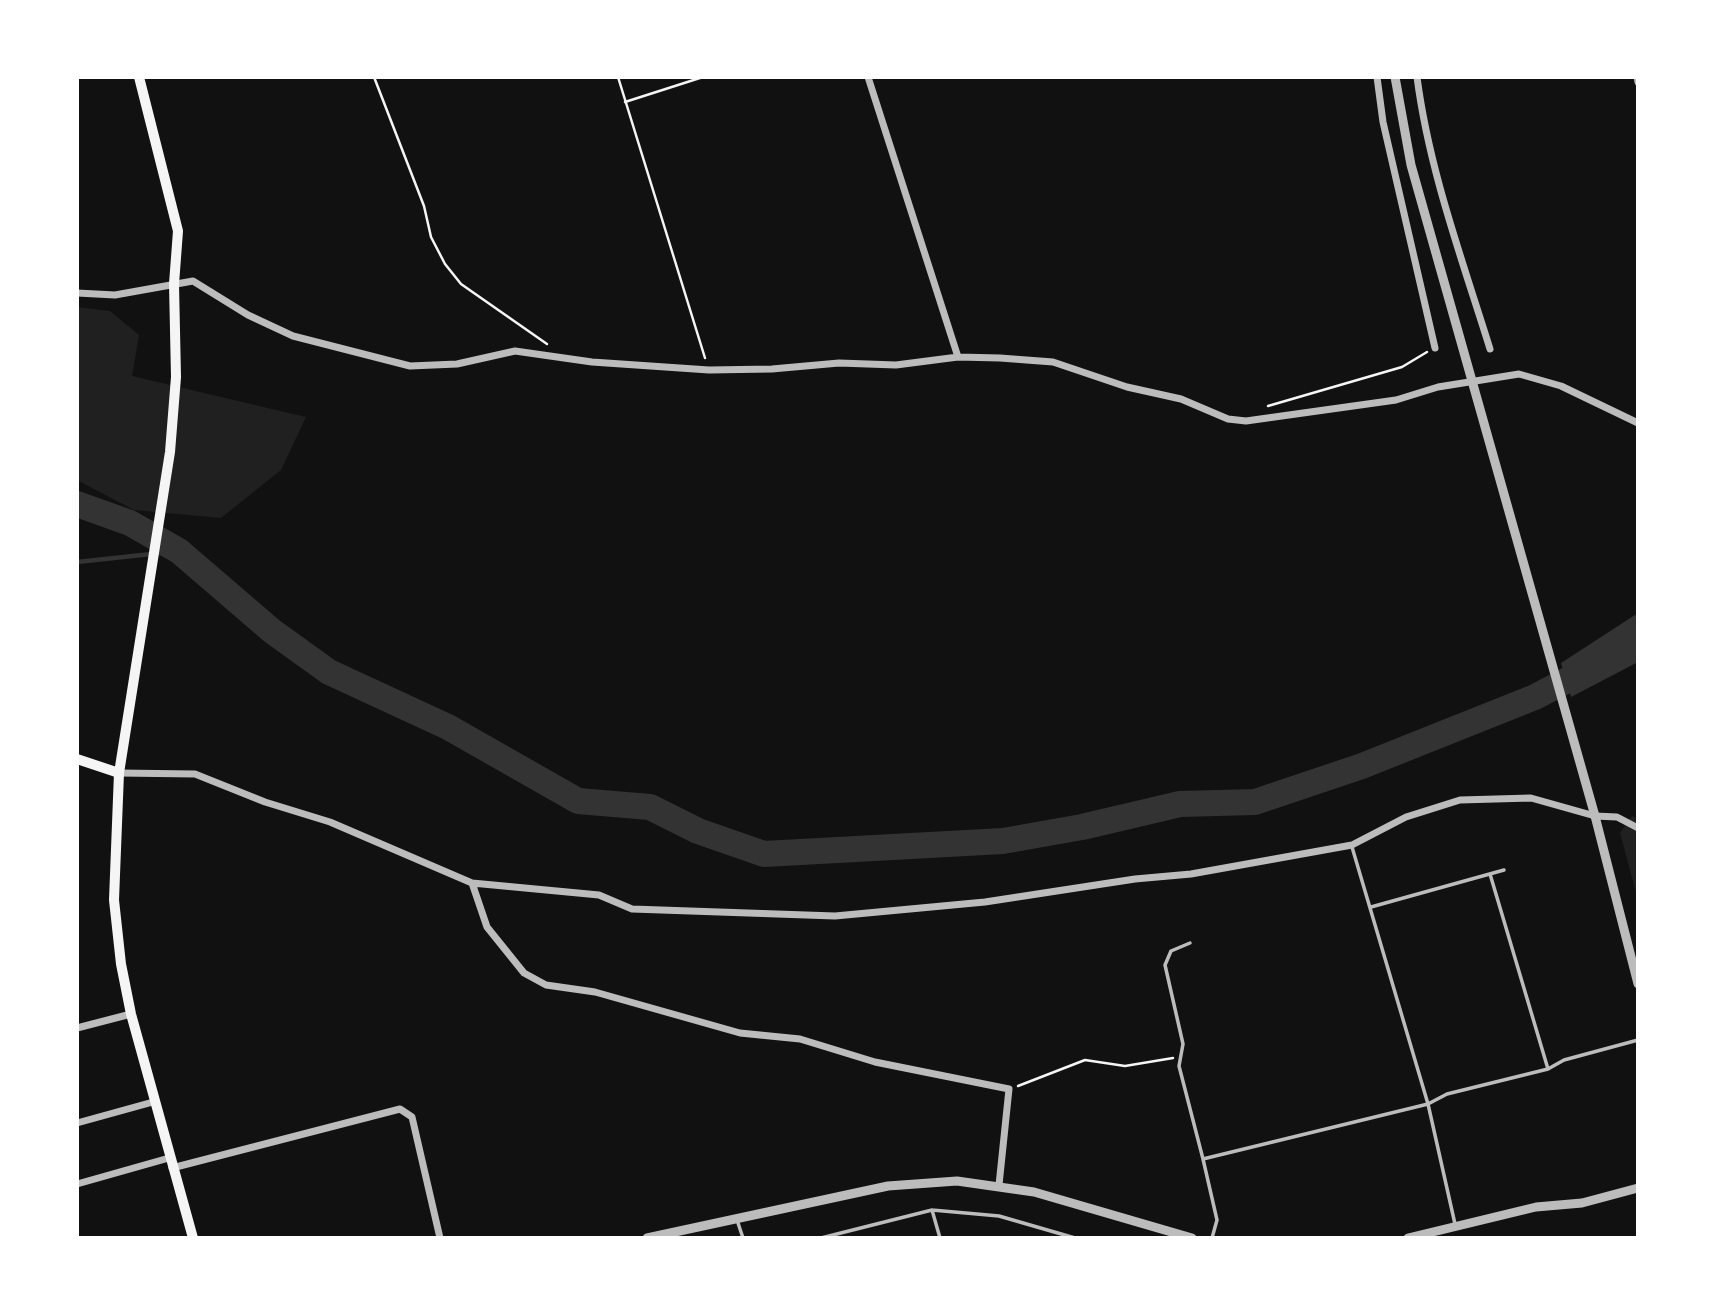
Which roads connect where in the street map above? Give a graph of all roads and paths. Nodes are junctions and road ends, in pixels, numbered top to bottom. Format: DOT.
graph roads {
  1 [pos="139,77"];
  2 [pos="374,77"];
  3 [pos="618,77"];
  4 [pos="704,77"];
  5 [pos="867,77"];
  6 [pos="1377,77"];
  7 [pos="1395,77"];
  8 [pos="1417,77"];
  9 [pos="1637,77"];
  10 [pos="1638,82"];
  11 [pos="625,102"];
  12 [pos="174,284"];
  13 [pos="77,293"];
  14 [pos="548,345"];
  15 [pos="1435,348"];
  16 [pos="1490,349"];
  17 [pos="958,357"];
  18 [pos="709,370"];
  19 [pos="1471,381"];
  20 [pos="1267,406"];
  21 [pos="1638,423"];
  22 [pos="77,759"];
  23 [pos="119,773"];
  24 [pos="1595,816"];
  25 [pos="1638,828"];
  26 [pos="1352,845"];
  27 [pos="1504,870"];
  28 [pos="1490,874"];
  29 [pos="472,883"];
  30 [pos="1371,908"];
  31 [pos="1190,943"];
  32 [pos="1638,984"];
  33 [pos="131,1014"];
  34 [pos="77,1028"];
  35 [pos="1638,1040"];
  36 [pos="1181,1056"];
  37 [pos="1548,1069"];
  38 [pos="1009,1089"];
  39 [pos="153,1102"];
  40 [pos="1428,1104"];
  41 [pos="77,1123"];
  42 [pos="1203,1159"];
  43 [pos="171,1163"];
  44 [pos="77,1184"];
  45 [pos="999,1185"];
  46 [pos="1638,1188"];
  47 [pos="932,1210"];
  48 [pos="737,1218"];
  49 [pos="1455,1226"];
  50 [pos="193,1238"];
  51 [pos="440,1238"];
  52 [pos="647,1238"];
  53 [pos="743,1238"];
  54 [pos="821,1238"];
  55 [pos="940,1238"];
  56 [pos="1074,1238"];
  57 [pos="1192,1238"];
  58 [pos="1212,1238"];
  59 [pos="1408,1238"];
  1 -- 12 [label="main road"];
  2 -- 14 [label="path"];
  3 -- 11 [label="path"];
  4 -- 11 [label="path"];
  5 -- 17 [label="street"];
  6 -- 15 [label="street"];
  7 -- 19 [label="street"];
  8 -- 16 [label="street"];
  9 -- 10 [label="street"];
  11 -- 18 [label="path"];
  12 -- 13 [label="street"];
  12 -- 18 [label="street"];
  12 -- 23 [label="main road"];
  15 -- 20 [label="path"];
  17 -- 18 [label="street"];
  17 -- 19 [label="street"];
  19 -- 21 [label="street"];
  19 -- 24 [label="street"];
  22 -- 23 [label="main road"];
  23 -- 29 [label="street"];
  23 -- 33 [label="main road"];
  24 -- 25 [label="street"];
  24 -- 26 [label="street"];
  24 -- 32 [label="street"];
  26 -- 29 [label="street"];
  26 -- 30 [label="lane"];
  27 -- 28 [label="lane"];
  28 -- 30 [label="lane"];
  28 -- 37 [label="lane"];
  29 -- 38 [label="street"];
  30 -- 40 [label="lane"];
  31 -- 36 [label="lane"];
  33 -- 34 [label="street"];
  33 -- 39 [label="main road"];
  35 -- 37 [label="lane"];
  36 -- 38 [label="path"];
  36 -- 42 [label="lane"];
  37 -- 40 [label="lane"];
  38 -- 45 [label="street"];
  39 -- 41 [label="street"];
  39 -- 43 [label="main road"];
  40 -- 42 [label="lane"];
  40 -- 49 [label="lane"];
  42 -- 58 [label="lane"];
  43 -- 44 [label="street"];
  43 -- 50 [label="main road"];
  43 -- 51 [label="street"];
  45 -- 48 [label="street"];
  45 -- 57 [label="street"];
  46 -- 49 [label="street"];
  47 -- 54 [label="lane"];
  47 -- 55 [label="lane"];
  47 -- 56 [label="lane"];
  48 -- 52 [label="street"];
  48 -- 53 [label="lane"];
  49 -- 59 [label="street"];
}
